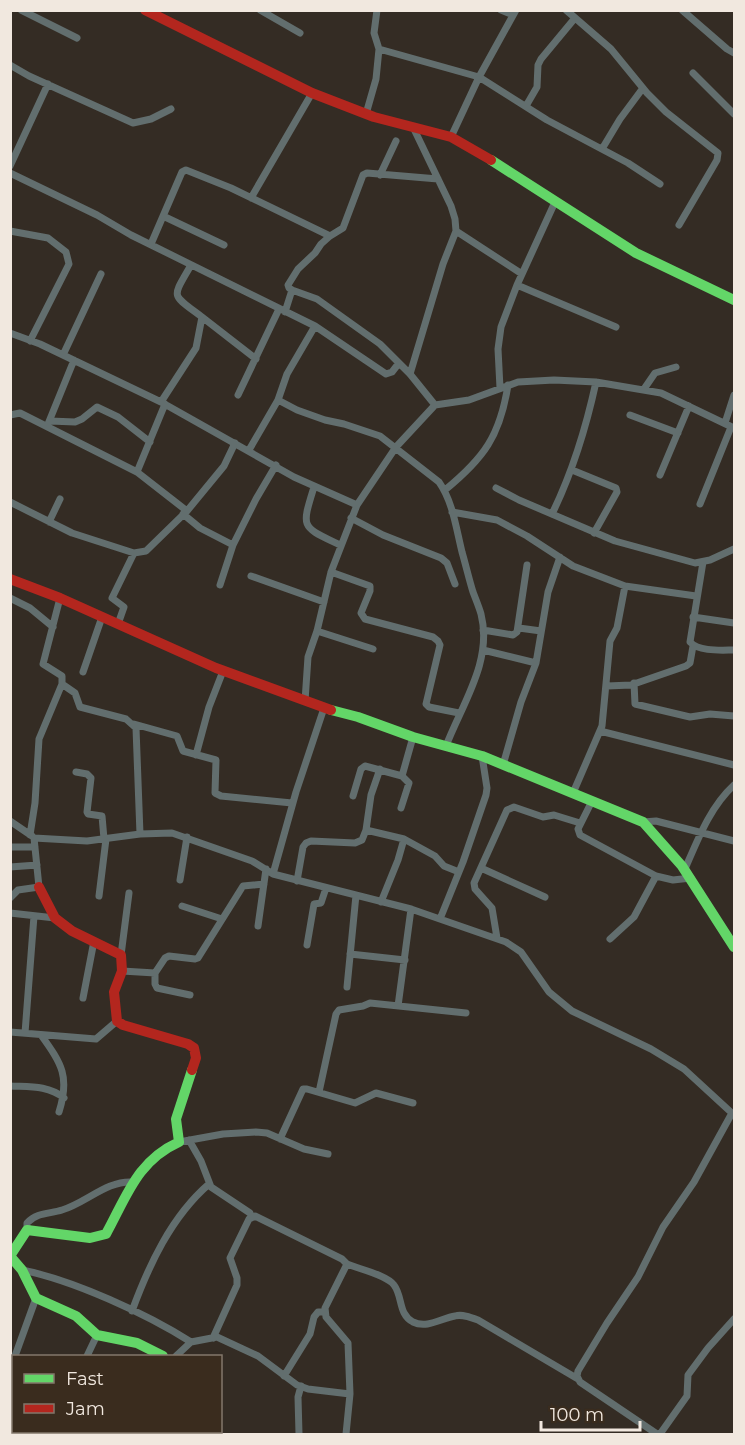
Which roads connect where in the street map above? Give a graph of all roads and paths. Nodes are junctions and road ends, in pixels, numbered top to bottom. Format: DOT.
graph roads {
  1 [pos="21,10"];
  2 [pos="260,10"];
  3 [pos="377,10"];
  4 [pos="501,10"];
  5 [pos="566,10"];
  6 [pos="682,10"];
  7 [pos="149,11"];
  8 [pos="514,13"];
  9 [pos="575,18"];
  10 [pos="300,33"];
  11 [pos="77,38"];
  12 [pos="379,49"];
  13 [pos="735,53"];
  14 [pos="10,65"];
  15 [pos="693,73"];
  16 [pos="479,77"];
  17 [pos="48,84"];
  18 [pos="643,88"];
  19 [pos="312,93"];
  20 [pos="526,106"];
  21 [pos="171,109"];
  22 [pos="366,114"];
  23 [pos="735,114"];
  24 [pos="413,127"];
  25 [pos="451,137"];
  26 [pos="396,141"];
  27 [pos="602,149"];
  28 [pos="10,166"];
  29 [pos="10,173"];
  30 [pos="380,175"];
  31 [pos="438,178"];
  32 [pos="660,184"];
  33 [pos="251,198"];
  34 [pos="555,202"];
  35 [pos="163,216"];
  36 [pos="680,225"];
  37 [pos="10,231"];
  38 [pos="456,231"];
  39 [pos="330,236"];
  40 [pos="151,244"];
  41 [pos="224,245"];
  42 [pos="191,265"];
  43 [pos="101,274"];
  44 [pos="522,274"];
  45 [pos="517,285"];
  46 [pos="292,290"];
  47 [pos="735,300"];
  48 [pos="282,310"];
  49 [pos="202,317"];
  50 [pos="315,326"];
  51 [pos="616,327"];
  52 [pos="11,334"];
  53 [pos="30,341"];
  54 [pos="63,355"];
  55 [pos="256,359"];
  56 [pos="74,360"];
  57 [pos="399,363"];
  58 [pos="676,367"];
  59 [pos="410,374"];
  60 [pos="596,382"];
  61 [pos="508,385"];
  62 [pos="500,388"];
  63 [pos="644,389"];
  64 [pos="735,395"];
  65 [pos="238,396"];
  66 [pos="278,400"];
  67 [pos="163,403"];
  68 [pos="435,405"];
  69 [pos="689,406"];
  70 [pos="10,415"];
  71 [pos="630,415"];
  72 [pos="49,424"];
  73 [pos="730,426"];
  74 [pos="678,433"];
  75 [pos="150,442"];
  76 [pos="235,443"];
  77 [pos="396,447"];
  78 [pos="249,450"];
  79 [pos="276,465"];
  80 [pos="572,470"];
  81 [pos="137,472"];
  82 [pos="660,475"];
  83 [pos="314,487"];
  84 [pos="496,488"];
  85 [pos="445,490"];
  86 [pos="60,499"];
  87 [pos="10,502"];
  88 [pos="700,504"];
  89 [pos="357,505"];
  90 [pos="185,512"];
  91 [pos="452,512"];
  92 [pos="552,514"];
  93 [pos="351,518"];
  94 [pos="49,522"];
  95 [pos="594,533"];
  96 [pos="233,545"];
  97 [pos="340,545"];
  98 [pos="735,549"];
  99 [pos="134,553"];
  100 [pos="560,557"];
  101 [pos="703,562"];
  102 [pos="527,565"];
  103 [pos="331,572"];
  104 [pos="250,576"];
  105 [pos="10,579"];
  106 [pos="455,584"];
  107 [pos="220,585"];
  108 [pos="625,586"];
  109 [pos="696,596"];
  110 [pos="10,598"];
  111 [pos="60,598"];
  112 [pos="324,602"];
  113 [pos="102,617"];
  114 [pos="693,617"];
  115 [pos="735,623"];
  116 [pos="118,624"];
  117 [pos="53,627"];
  118 [pos="519,628"];
  119 [pos="483,630"];
  120 [pos="541,631"];
  121 [pos="317,632"];
  122 [pos="693,646"];
  123 [pos="373,649"];
  124 [pos="483,650"];
  125 [pos="735,650"];
  126 [pos="536,663"];
  127 [pos="224,671"];
  128 [pos="83,672"];
  129 [pos="634,683"];
  130 [pos="62,684"];
  131 [pos="607,686"];
  132 [pos="305,701"];
  133 [pos="324,708"];
  134 [pos="459,713"];
  135 [pos="735,716"];
  136 [pos="134,724"];
  137 [pos="600,731"];
  138 [pos="413,737"];
  139 [pos="446,746"];
  140 [pos="196,754"];
  141 [pos="482,756"];
  142 [pos="503,765"];
  143 [pos="735,765"];
  144 [pos="380,769"];
  145 [pos="76,772"];
  146 [pos="402,776"];
  147 [pos="735,785"];
  148 [pos="573,793"];
  149 [pos="353,796"];
  150 [pos="592,801"];
  151 [pos="292,803"];
  152 [pos="401,808"];
  153 [pos="10,821"];
  154 [pos="643,822"];
  155 [pos="580,823"];
  156 [pos="366,830"];
  157 [pos="701,831"];
  158 [pos="140,834"];
  159 [pos="32,836"];
  160 [pos="187,837"];
  161 [pos="105,839"];
  162 [pos="404,839"];
  163 [pos="735,841"];
  164 [pos="10,847"];
  165 [pos="35,847"];
  166 [pos="37,865"];
  167 [pos="10,867"];
  168 [pos="481,868"];
  169 [pos="269,872"];
  170 [pos="459,872"];
  171 [pos="688,873"];
  172 [pos="656,876"];
  173 [pos="180,880"];
  174 [pos="297,881"];
  175 [pos="264,884"];
  176 [pos="39,887"];
  177 [pos="326,888"];
  178 [pos="129,893"];
  179 [pos="356,895"];
  180 [pos="99,896"];
  181 [pos="545,897"];
  182 [pos="10,898"];
  183 [pos="381,902"];
  184 [pos="183,906"];
  185 [pos="411,909"];
  186 [pos="10,914"];
  187 [pos="34,916"];
  188 [pos="55,918"];
  189 [pos="222,919"];
  190 [pos="440,919"];
  191 [pos="258,926"];
  192 [pos="497,938"];
  193 [pos="610,939"];
  194 [pos="94,940"];
  195 [pos="307,945"];
  196 [pos="735,947"];
  197 [pos="350,954"];
  198 [pos="121,955"];
  199 [pos="405,960"];
  200 [pos="122,971"];
  201 [pos="155,973"];
  202 [pos="347,987"];
  203 [pos="190,995"];
  204 [pos="83,998"];
  205 [pos="398,1006"];
  206 [pos="466,1013"];
  207 [pos="117,1021"];
  208 [pos="10,1032"];
  209 [pos="25,1033"];
  210 [pos="41,1035"];
  211 [pos="10,1086"];
  212 [pos="319,1092"];
  213 [pos="64,1098"];
  214 [pos="413,1103"];
  215 [pos="59,1112"];
  216 [pos="733,1114"];
  217 [pos="280,1138"];
  218 [pos="184,1141"];
  219 [pos="328,1154"];
  220 [pos="133,1182"];
  221 [pos="209,1185"];
  222 [pos="251,1217"];
  223 [pos="27,1230"];
  224 [pos="347,1264"];
  225 [pos="22,1270"];
  226 [pos="36,1298"];
  227 [pos="132,1311"];
  228 [pos="325,1312"];
  229 [pos="735,1318"];
  230 [pos="97,1335"];
  231 [pos="213,1338"];
  232 [pos="191,1342"];
  233 [pos="15,1355"];
  234 [pos="87,1355"];
  235 [pos="161,1355"];
  236 [pos="177,1355"];
  237 [pos="284,1376"];
  238 [pos="578,1379"];
  239 [pos="301,1386"];
  240 [pos="350,1394"];
  241 [pos="299,1434"];
  242 [pos="346,1434"];
  243 [pos="659,1434"];
  1 -- 11 [label="street"];
  2 -- 10 [label="street"];
  3 -- 12 [label="street"];
  4 -- 8 [label="street"];
  5 -- 9 [label="street"];
  6 -- 13 [label="street"];
  7 -- 19 [label="street"];
  8 -- 16 [label="street"];
  9 -- 18 [label="street"];
  9 -- 20 [label="street"];
  12 -- 16 [label="street"];
  12 -- 22 [label="street"];
  14 -- 17 [label="street"];
  15 -- 23 [label="street"];
  16 -- 20 [label="street"];
  16 -- 25 [label="street"];
  17 -- 21 [label="street"];
  17 -- 28 [label="street"];
  18 -- 27 [label="street"];
  18 -- 36 [label="street"];
  19 -- 22 [label="street"];
  19 -- 33 [label="street"];
  20 -- 27 [label="street"];
  22 -- 24 [label="street"];
  24 -- 25 [label="street"];
  24 -- 31 [label="street"];
  25 -- 34 [label="street"];
  26 -- 30 [label="street"];
  27 -- 32 [label="street"];
  29 -- 40 [label="street"];
  30 -- 31 [label="street"];
  30 -- 39 [label="street"];
  31 -- 38 [label="street"];
  33 -- 35 [label="street"];
  33 -- 39 [label="street"];
  34 -- 44 [label="street"];
  34 -- 47 [label="street"];
  35 -- 40 [label="street"];
  35 -- 41 [label="street"];
  37 -- 53 [label="street"];
  38 -- 44 [label="street"];
  38 -- 59 [label="street"];
  39 -- 46 [label="street"];
  40 -- 42 [label="street"];
  42 -- 48 [label="street"];
  42 -- 49 [label="street"];
  43 -- 54 [label="street"];
  44 -- 45 [label="street"];
  45 -- 51 [label="street"];
  45 -- 62 [label="street"];
  46 -- 48 [label="street"];
  46 -- 57 [label="street"];
  48 -- 50 [label="street"];
  48 -- 55 [label="street"];
  49 -- 55 [label="street"];
  49 -- 67 [label="street"];
  50 -- 57 [label="street"];
  50 -- 66 [label="street"];
  52 -- 53 [label="street"];
  53 -- 54 [label="street"];
  54 -- 56 [label="street"];
  55 -- 65 [label="street"];
  56 -- 67 [label="street"];
  56 -- 72 [label="street"];
  57 -- 59 [label="street"];
  58 -- 63 [label="street"];
  59 -- 68 [label="street"];
  60 -- 61 [label="street"];
  60 -- 63 [label="street"];
  60 -- 80 [label="street"];
  61 -- 62 [label="street"];
  61 -- 85 [label="street"];
  62 -- 68 [label="street"];
  63 -- 69 [label="street"];
  64 -- 73 [label="street"];
  66 -- 77 [label="street"];
  66 -- 78 [label="street"];
  67 -- 75 [label="street"];
  67 -- 76 [label="street"];
  68 -- 77 [label="street"];
  69 -- 73 [label="street"];
  69 -- 74 [label="street"];
  70 -- 72 [label="street"];
  71 -- 74 [label="street"];
  72 -- 75 [label="street"];
  72 -- 81 [label="street"];
  73 -- 88 [label="street"];
  74 -- 82 [label="street"];
  75 -- 81 [label="street"];
  76 -- 78 [label="street"];
  76 -- 90 [label="street"];
  77 -- 85 [label="street"];
  77 -- 89 [label="street"];
  78 -- 79 [label="street"];
  79 -- 83 [label="street"];
  79 -- 96 [label="street"];
  80 -- 92 [label="street"];
  80 -- 95 [label="street"];
  81 -- 90 [label="street"];
  83 -- 89 [label="street"];
  83 -- 97 [label="street"];
  84 -- 92 [label="street"];
  85 -- 91 [label="street"];
  86 -- 94 [label="street"];
  87 -- 94 [label="street"];
  89 -- 93 [label="street"];
  90 -- 96 [label="street"];
  90 -- 99 [label="street"];
  91 -- 100 [label="street"];
  91 -- 119 [label="street"];
  92 -- 95 [label="street"];
  93 -- 97 [label="street"];
  93 -- 106 [label="street"];
  94 -- 99 [label="street"];
  95 -- 101 [label="street"];
  96 -- 107 [label="street"];
  97 -- 103 [label="street"];
  98 -- 101 [label="street"];
  99 -- 116 [label="street"];
  100 -- 108 [label="street"];
  100 -- 120 [label="street"];
  101 -- 109 [label="street"];
  102 -- 118 [label="street"];
  103 -- 112 [label="street"];
  103 -- 134 [label="street"];
  104 -- 112 [label="street"];
  105 -- 111 [label="street"];
  108 -- 109 [label="street"];
  108 -- 131 [label="street"];
  109 -- 114 [label="street"];
  110 -- 117 [label="street"];
  111 -- 113 [label="street"];
  111 -- 117 [label="street"];
  112 -- 121 [label="street"];
  113 -- 116 [label="street"];
  113 -- 128 [label="street"];
  114 -- 115 [label="street"];
  114 -- 122 [label="street"];
  116 -- 127 [label="street"];
  117 -- 130 [label="street"];
  118 -- 119 [label="street"];
  118 -- 120 [label="street"];
  119 -- 124 [label="street"];
  120 -- 126 [label="street"];
  121 -- 123 [label="street"];
  121 -- 132 [label="street"];
  122 -- 125 [label="street"];
  122 -- 129 [label="street"];
  124 -- 126 [label="street"];
  124 -- 134 [label="street"];
  126 -- 142 [label="street"];
  127 -- 132 [label="street"];
  127 -- 140 [label="street"];
  129 -- 131 [label="street"];
  129 -- 135 [label="street"];
  130 -- 136 [label="street"];
  130 -- 159 [label="street"];
  131 -- 137 [label="street"];
  132 -- 133 [label="street"];
  133 -- 138 [label="street"];
  133 -- 151 [label="street"];
  134 -- 139 [label="street"];
  136 -- 140 [label="street"];
  136 -- 158 [label="street"];
  137 -- 143 [label="street"];
  137 -- 148 [label="street"];
  138 -- 139 [label="street"];
  138 -- 146 [label="street"];
  139 -- 141 [label="street"];
  140 -- 151 [label="street"];
  141 -- 142 [label="street"];
  141 -- 170 [label="street"];
  142 -- 148 [label="street"];
  144 -- 146 [label="street"];
  144 -- 149 [label="street"];
  144 -- 156 [label="street"];
  145 -- 161 [label="street"];
  146 -- 152 [label="street"];
  147 -- 157 [label="street"];
  148 -- 150 [label="street"];
  150 -- 154 [label="street"];
  150 -- 155 [label="street"];
  151 -- 169 [label="street"];
  153 -- 159 [label="street"];
  154 -- 157 [label="street"];
  154 -- 171 [label="street"];
  155 -- 168 [label="street"];
  155 -- 172 [label="street"];
  156 -- 162 [label="street"];
  156 -- 174 [label="street"];
  157 -- 163 [label="street"];
  157 -- 171 [label="street"];
  158 -- 160 [label="street"];
  158 -- 161 [label="street"];
  159 -- 161 [label="street"];
  159 -- 165 [label="street"];
  160 -- 169 [label="street"];
  160 -- 173 [label="street"];
  161 -- 180 [label="street"];
  162 -- 170 [label="street"];
  162 -- 183 [label="street"];
  164 -- 165 [label="street"];
  165 -- 166 [label="street"];
  166 -- 167 [label="street"];
  166 -- 176 [label="street"];
  168 -- 181 [label="street"];
  168 -- 192 [label="street"];
  169 -- 174 [label="street"];
  169 -- 175 [label="street"];
  170 -- 190 [label="street"];
  171 -- 172 [label="street"];
  171 -- 196 [label="street"];
  172 -- 193 [label="street"];
  174 -- 177 [label="street"];
  175 -- 189 [label="street"];
  175 -- 191 [label="street"];
  176 -- 182 [label="street"];
  176 -- 188 [label="street"];
  177 -- 179 [label="street"];
  177 -- 195 [label="street"];
  178 -- 198 [label="street"];
  179 -- 183 [label="street"];
  179 -- 197 [label="street"];
  183 -- 185 [label="street"];
  184 -- 189 [label="street"];
  185 -- 190 [label="street"];
  185 -- 199 [label="street"];
  186 -- 187 [label="street"];
  187 -- 188 [label="street"];
  187 -- 209 [label="street"];
  188 -- 194 [label="street"];
  189 -- 201 [label="street"];
  190 -- 192 [label="street"];
  192 -- 216 [label="street"];
  194 -- 198 [label="street"];
  194 -- 204 [label="street"];
  197 -- 199 [label="street"];
  197 -- 202 [label="street"];
  198 -- 200 [label="street"];
  199 -- 205 [label="street"];
  200 -- 201 [label="street"];
  200 -- 207 [label="street"];
  201 -- 203 [label="street"];
  205 -- 206 [label="street"];
  205 -- 212 [label="street"];
  207 -- 210 [label="street"];
  207 -- 218 [label="street"];
  208 -- 209 [label="street"];
  209 -- 210 [label="street"];
  210 -- 213 [label="street"];
  211 -- 213 [label="street"];
  212 -- 214 [label="street"];
  212 -- 217 [label="street"];
  213 -- 215 [label="street"];
  216 -- 238 [label="street"];
  217 -- 218 [label="street"];
  217 -- 219 [label="street"];
  218 -- 220 [label="street"];
  218 -- 221 [label="street"];
  220 -- 223 [label="street"];
  220 -- 223 [label="street"];
  221 -- 222 [label="street"];
  221 -- 227 [label="street"];
  222 -- 224 [label="street"];
  222 -- 231 [label="street"];
  223 -- 225 [label="street"];
  224 -- 228 [label="street"];
  224 -- 238 [label="street"];
  225 -- 226 [label="street"];
  225 -- 227 [label="street"];
  226 -- 230 [label="street"];
  226 -- 233 [label="street"];
  227 -- 232 [label="street"];
  228 -- 237 [label="street"];
  228 -- 240 [label="street"];
  229 -- 243 [label="street"];
  230 -- 234 [label="street"];
  230 -- 235 [label="street"];
  231 -- 232 [label="street"];
  231 -- 237 [label="street"];
  232 -- 236 [label="street"];
  237 -- 239 [label="street"];
  238 -- 243 [label="street"];
  239 -- 240 [label="street"];
  239 -- 241 [label="street"];
  240 -- 242 [label="street"];
}
